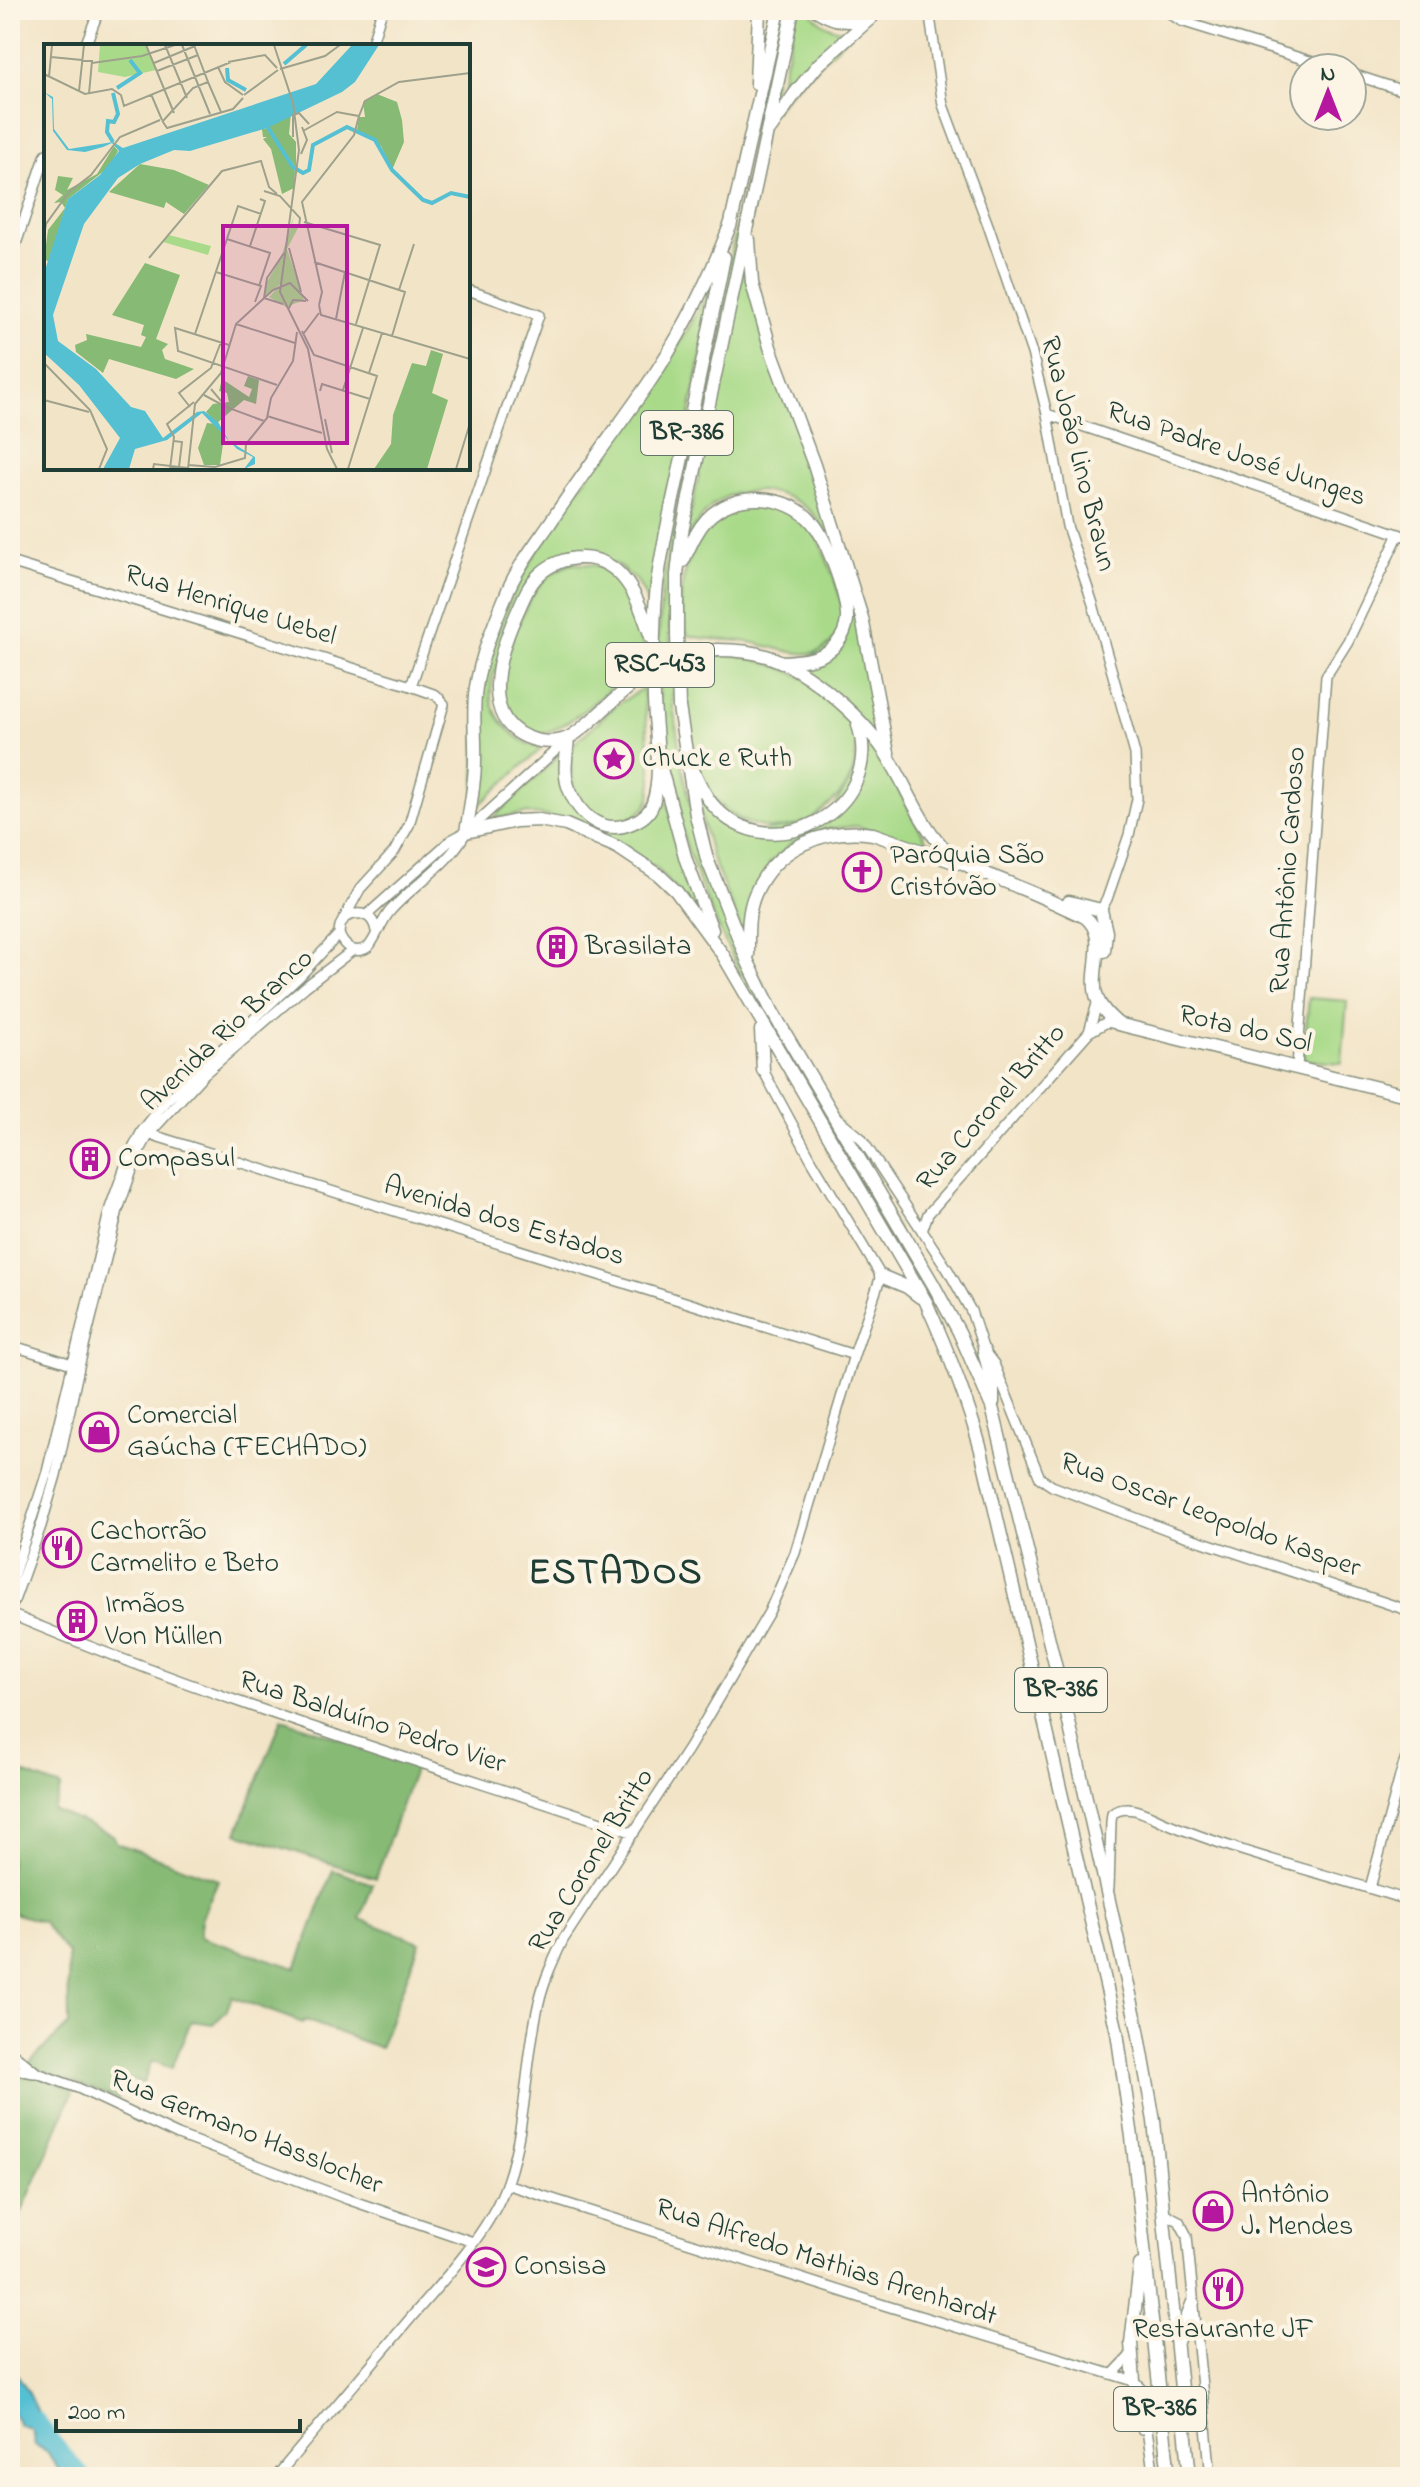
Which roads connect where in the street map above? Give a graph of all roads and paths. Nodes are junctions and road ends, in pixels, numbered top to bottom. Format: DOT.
graph roads {
  1 [pos="99,10"];
  2 [pos="382,10"];
  3 [pos="759,10"];
  4 [pos="779,10"];
  5 [pos="793,10"];
  6 [pos="816,10"];
  7 [pos="929,10"];
  8 [pos="1165,10"];
  9 [pos="876,13"];
  10 [pos="86,44"];
  11 [pos="372,44"];
  12 [pos="1288,54"];
  13 [pos="1368,79"];
  14 [pos="1410,93"];
  15 [pos="755,113"];
  16 [pos="767,134"];
  17 [pos="44,160"];
  18 [pos="731,223"];
  19 [pos="748,224"];
  20 [pos="10,262"];
  21 [pos="470,291"];
  22 [pos="1047,414"];
  23 [pos="1399,534"];
  24 [pos="1410,538"];
  25 [pos="10,562"];
  26 [pos="677,575"];
  27 [pos="653,644"];
  28 [pos="782,662"];
  29 [pos="411,686"];
  30 [pos="856,718"];
  31 [pos="568,738"];
  32 [pos="685,750"];
  33 [pos="657,754"];
  34 [pos="889,756"];
  35 [pos="466,832"];
  36 [pos="967,867"];
  37 [pos="363,887"];
  38 [pos="1020,887"];
  39 [pos="1052,902"];
  40 [pos="1101,910"];
  41 [pos="365,914"];
  42 [pos="344,918"];
  43 [pos="1095,927"];
  44 [pos="376,931"];
  45 [pos="339,934"];
  46 [pos="328,946"];
  47 [pos="353,950"];
  48 [pos="723,955"];
  49 [pos="748,962"];
  50 [pos="1097,982"];
  51 [pos="1098,1000"];
  52 [pos="759,1019"];
  53 [pos="1118,1024"];
  54 [pos="1089,1032"];
  55 [pos="1297,1067"];
  56 [pos="763,1070"];
  57 [pos="1410,1096"];
  58 [pos="836,1117"];
  59 [pos="145,1132"];
  60 [pos="928,1214"];
  61 [pos="914,1219"];
  62 [pos="922,1231"];
  63 [pos="881,1276"];
  64 [pos="926,1302"];
  65 [pos="10,1345"];
  66 [pos="984,1351"];
  67 [pos="854,1355"];
  68 [pos="72,1364"];
  69 [pos="992,1407"];
  70 [pos="10,1586"];
  71 [pos="1410,1611"];
  72 [pos="10,1613"];
  73 [pos="1410,1747"];
  74 [pos="634,1833"];
  75 [pos="1370,1888"];
  76 [pos="1108,1895"];
  77 [pos="1410,1901"];
  78 [pos="12,2057"];
  79 [pos="10,2069"];
  80 [pos="37,2073"];
  81 [pos="506,2184"];
  82 [pos="1164,2213"];
  83 [pos="1142,2238"];
  84 [pos="473,2242"];
  85 [pos="1193,2302"];
  86 [pos="1176,2345"];
  87 [pos="1131,2355"];
  88 [pos="1113,2374"];
  89 [pos="1134,2381"];
  90 [pos="276,2477"];
  91 [pos="1151,2477"];
  92 [pos="1169,2477"];
  93 [pos="1190,2477"];
  94 [pos="1211,2477"];
  1 -- 10 [label="street"];
  2 -- 11 [label="street"];
  3 -- 15 [label="highway"];
  4 -- 15 [label="highway, BR-386"];
  5 -- 16 [label="highway, BR-386"];
  6 -- 9 [label="highway"];
  7 -- 22 [label="street, Rua João Lino Braun"];
  8 -- 12 [label="street"];
  9 -- 16 [label="highway"];
  13 -- 14 [label="street"];
  15 -- 18 [label="highway, BR-386"];
  16 -- 19 [label="highway, BR-386"];
  17 -- 20 [label="street"];
  18 -- 27 [label="highway, BR-386"];
  18 -- 35 [label="highway"];
  19 -- 26 [label="highway, BR-386"];
  19 -- 34 [label="highway"];
  21 -- 29 [label="street"];
  22 -- 23 [label="street, Rua Padre José Junges"];
  22 -- 40 [label="street, Rua João Lino Braun"];
  23 -- 24 [label="street, Rua Padre José Junges"];
  23 -- 55 [label="street, Rua Antônio Cardoso"];
  25 -- 29 [label="street, Rua Henrique Uebel"];
  26 -- 28 [label="highway"];
  26 -- 32 [label="highway, BR-386"];
  27 -- 31 [label="highway"];
  27 -- 33 [label="highway, BR-386"];
  28 -- 30 [label="highway, RSC-453"];
  28 -- 31 [label="highway, RSC-453, bridge"];
  29 -- 37 [label="street, Rua Henrique Uebel"];
  30 -- 32 [label="highway"];
  30 -- 34 [label="highway, RSC-453"];
  31 -- 33 [label="highway"];
  31 -- 35 [label="street"];
  32 -- 49 [label="highway, BR-386"];
  33 -- 48 [label="highway, BR-386"];
  34 -- 36 [label="highway, RSC-453"];
  35 -- 41 [label="street"];
  35 -- 44 [label="street, Avenida Rio Branco"];
  35 -- 48 [label="highway"];
  36 -- 38 [label="highway, RSC-453"];
  36 -- 49 [label="highway"];
  37 -- 41 [label="street"];
  37 -- 42 [label="street, Avenida Rio Branco"];
  37 -- 46 [label="street"];
  38 -- 39 [label="highway, RSC-453"];
  38 -- 40 [label="highway, RSC-453"];
  39 -- 40 [label="highway"];
  39 -- 43 [label="highway, RSC-453"];
  40 -- 43 [label="highway"];
  40 -- 50 [label="highway"];
  41 -- 42 [label="street"];
  41 -- 44 [label="street"];
  42 -- 45 [label="street, Avenida Rio Branco"];
  43 -- 50 [label="highway"];
  44 -- 47 [label="street, Avenida Rio Branco"];
  45 -- 46 [label="street, Avenida Rio Branco"];
  45 -- 47 [label="street, Avenida Rio Branco"];
  46 -- 59 [label="street, Avenida Rio Branco"];
  47 -- 59 [label="street, Avenida Rio Branco"];
  48 -- 52 [label="highway, BR-386"];
  49 -- 58 [label="highway, BR-386"];
  50 -- 51 [label="highway"];
  51 -- 53 [label="highway"];
  51 -- 54 [label="street"];
  52 -- 56 [label="highway"];
  52 -- 64 [label="highway, BR-386"];
  53 -- 54 [label="street"];
  53 -- 55 [label="highway, Rota do Sol"];
  54 -- 60 [label="street, Rua Coronel Britto"];
  55 -- 57 [label="highway, Rota do Sol"];
  56 -- 63 [label="street"];
  58 -- 61 [label="street"];
  58 -- 69 [label="highway, BR-386"];
  59 -- 67 [label="street, Avenida dos Estados"];
  59 -- 68 [label="street, Avenida Rio Branco"];
  59 -- 72 [label="street, Avenida Rio Branco"];
  60 -- 61 [label="street, Rua Coronel Britto"];
  60 -- 62 [label="street, Rua Coronel Britto"];
  61 -- 62 [label="street"];
  62 -- 66 [label="street"];
  63 -- 64 [label="highway"];
  63 -- 67 [label="street, Rua Coronel Britto"];
  64 -- 83 [label="highway, BR-386"];
  65 -- 68 [label="street"];
  66 -- 69 [label="highway"];
  66 -- 71 [label="street, Rua Oscar Leopoldo Kasper"];
  67 -- 74 [label="street, Rua Coronel Britto"];
  68 -- 70 [label="street, Avenida Rio Branco"];
  69 -- 76 [label="highway, BR-386"];
  72 -- 74 [label="street, Rua Balduíno Pedro Vier"];
  73 -- 75 [label="street"];
  74 -- 81 [label="street, Rua Coronel Britto"];
  75 -- 76 [label="street"];
  75 -- 77 [label="street"];
  76 -- 82 [label="highway, BR-386"];
  78 -- 80 [label="street, Rua Germano Hasslocher"];
  79 -- 80 [label="street"];
  80 -- 84 [label="street, Rua Germano Hasslocher"];
  81 -- 84 [label="street, Rua Coronel Britto"];
  81 -- 88 [label="street, Rua Alfredo Mathias Arenhardt"];
  82 -- 85 [label="street"];
  82 -- 86 [label="highway, BR-386"];
  83 -- 87 [label="highway"];
  83 -- 92 [label="highway, BR-386"];
  84 -- 90 [label="street, Rua Coronel Britto"];
  85 -- 86 [label="highway"];
  85 -- 94 [label="street"];
  86 -- 93 [label="highway, BR-386"];
  87 -- 88 [label="street"];
  87 -- 89 [label="highway"];
  88 -- 89 [label="street, Rua Alfredo Mathias Arenhardt"];
  89 -- 91 [label="street"];
}
